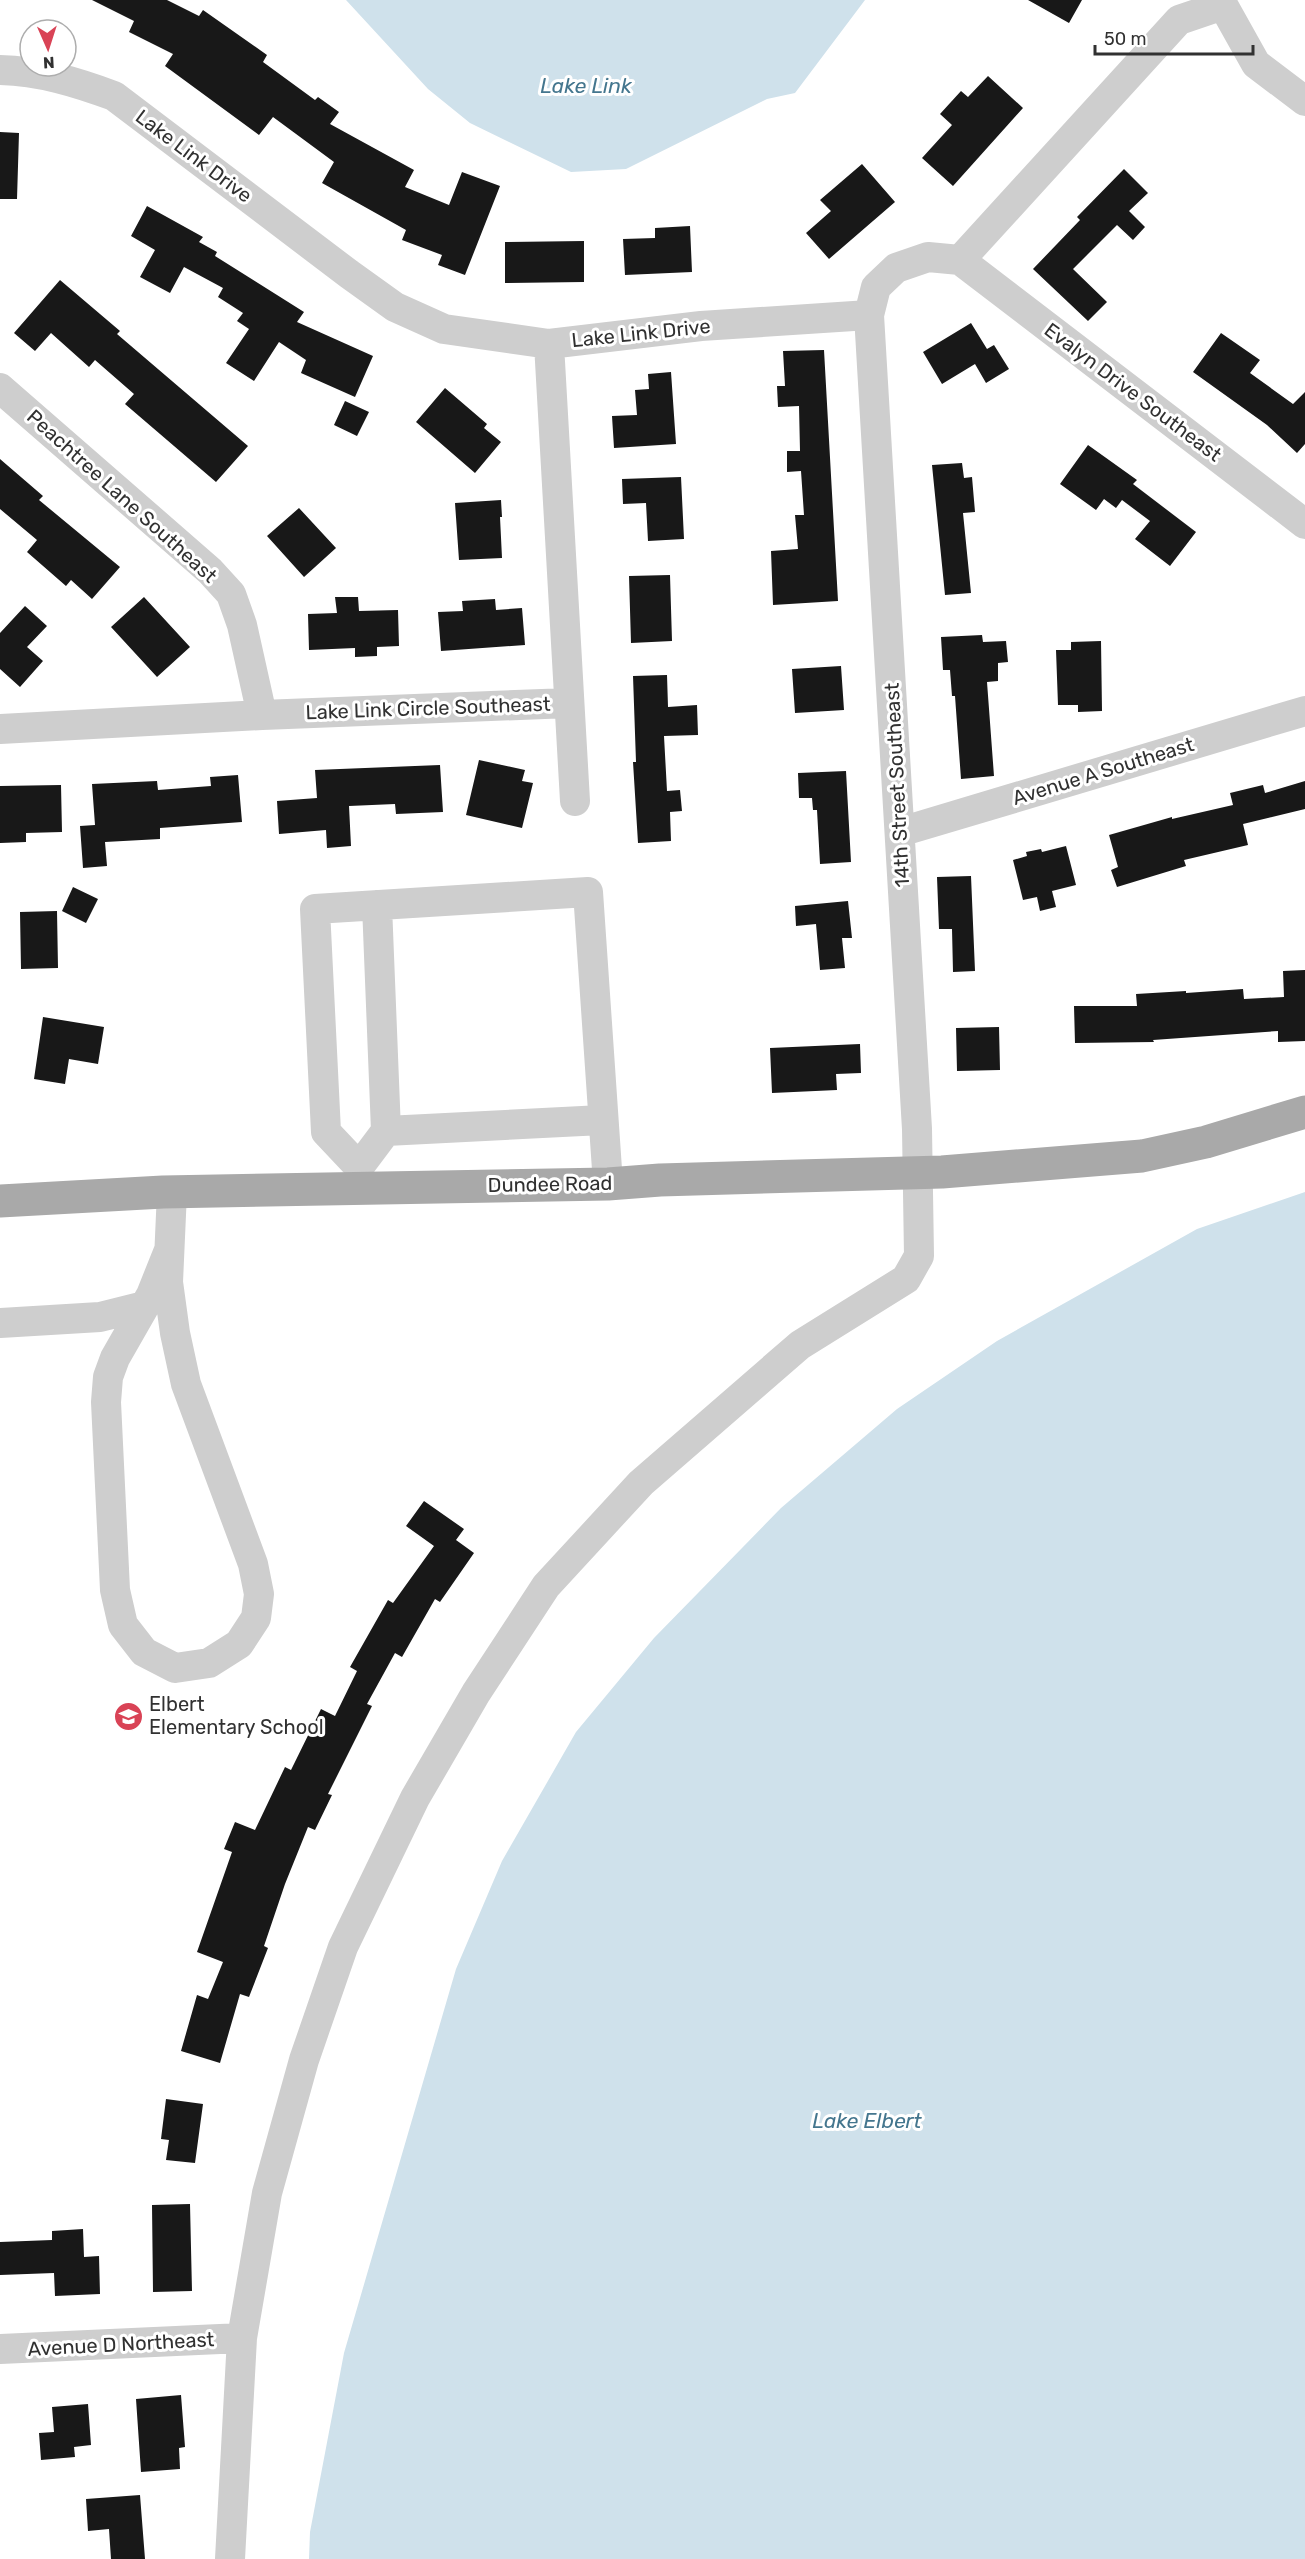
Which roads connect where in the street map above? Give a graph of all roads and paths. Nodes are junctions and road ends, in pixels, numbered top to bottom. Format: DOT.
graph roads {
  1 [pos="1222,3"];
  2 [pos="0,70"];
  3 [pos="1305,101"];
  4 [pos="960,261"];
  5 [pos="869,315"];
  6 [pos="549,344"];
  7 [pos="0,388"];
  8 [pos="1305,524"];
  9 [pos="569,703"];
  10 [pos="1305,711"];
  11 [pos="262,715"];
  12 [pos="0,729"];
  13 [pos="575,801"];
  14 [pos="900,832"];
  15 [pos="377,905"];
  16 [pos="1305,1112"];
  17 [pos="602,1120"];
  18 [pos="386,1131"];
  19 [pos="919,1173"];
  20 [pos="359,1177"];
  21 [pos="608,1184"];
  22 [pos="172,1192"];
  23 [pos="0,1201"];
  24 [pos="169,1250"];
  25 [pos="144,1306"];
  26 [pos="0,1323"];
  27 [pos="242,2338"];
  28 [pos="0,2349"];
  29 [pos="230,2559"];
  1 -- 3 [label="street"];
  1 -- 4 [label="street"];
  2 -- 6 [label="street, Lake Link Drive"];
  4 -- 5 [label="street"];
  4 -- 8 [label="street, Evalyn Drive Southeast"];
  5 -- 6 [label="street, Lake Link Drive"];
  5 -- 14 [label="street, 14th Street Southeast"];
  6 -- 9 [label="street, Lake Link Circle Southeast"];
  7 -- 11 [label="street, Peachtree Lane Southeast"];
  9 -- 11 [label="street, Lake Link Circle Southeast"];
  9 -- 13 [label="street"];
  10 -- 14 [label="street, Avenue A Southeast"];
  11 -- 12 [label="street, Lake Link Circle Southeast"];
  14 -- 19 [label="street, 14th Street Southeast"];
  15 -- 17 [label="street"];
  15 -- 18 [label="street"];
  15 -- 20 [label="street"];
  16 -- 19 [label="main road, Dundee Road"];
  17 -- 18 [label="street"];
  17 -- 21 [label="street"];
  18 -- 20 [label="street"];
  19 -- 21 [label="main road, Dundee Road"];
  19 -- 27 [label="street, 14th Street Southeast"];
  20 -- 21 [label="main road, Dundee Road"];
  20 -- 22 [label="main road, Dundee Road"];
  22 -- 23 [label="main road, Dundee Road"];
  22 -- 24 [label="street"];
  24 -- 25 [label="street"];
  24 -- 25 [label="street"];
  25 -- 26 [label="street"];
  27 -- 28 [label="street, Avenue D Northeast"];
  27 -- 29 [label="street"];
}
